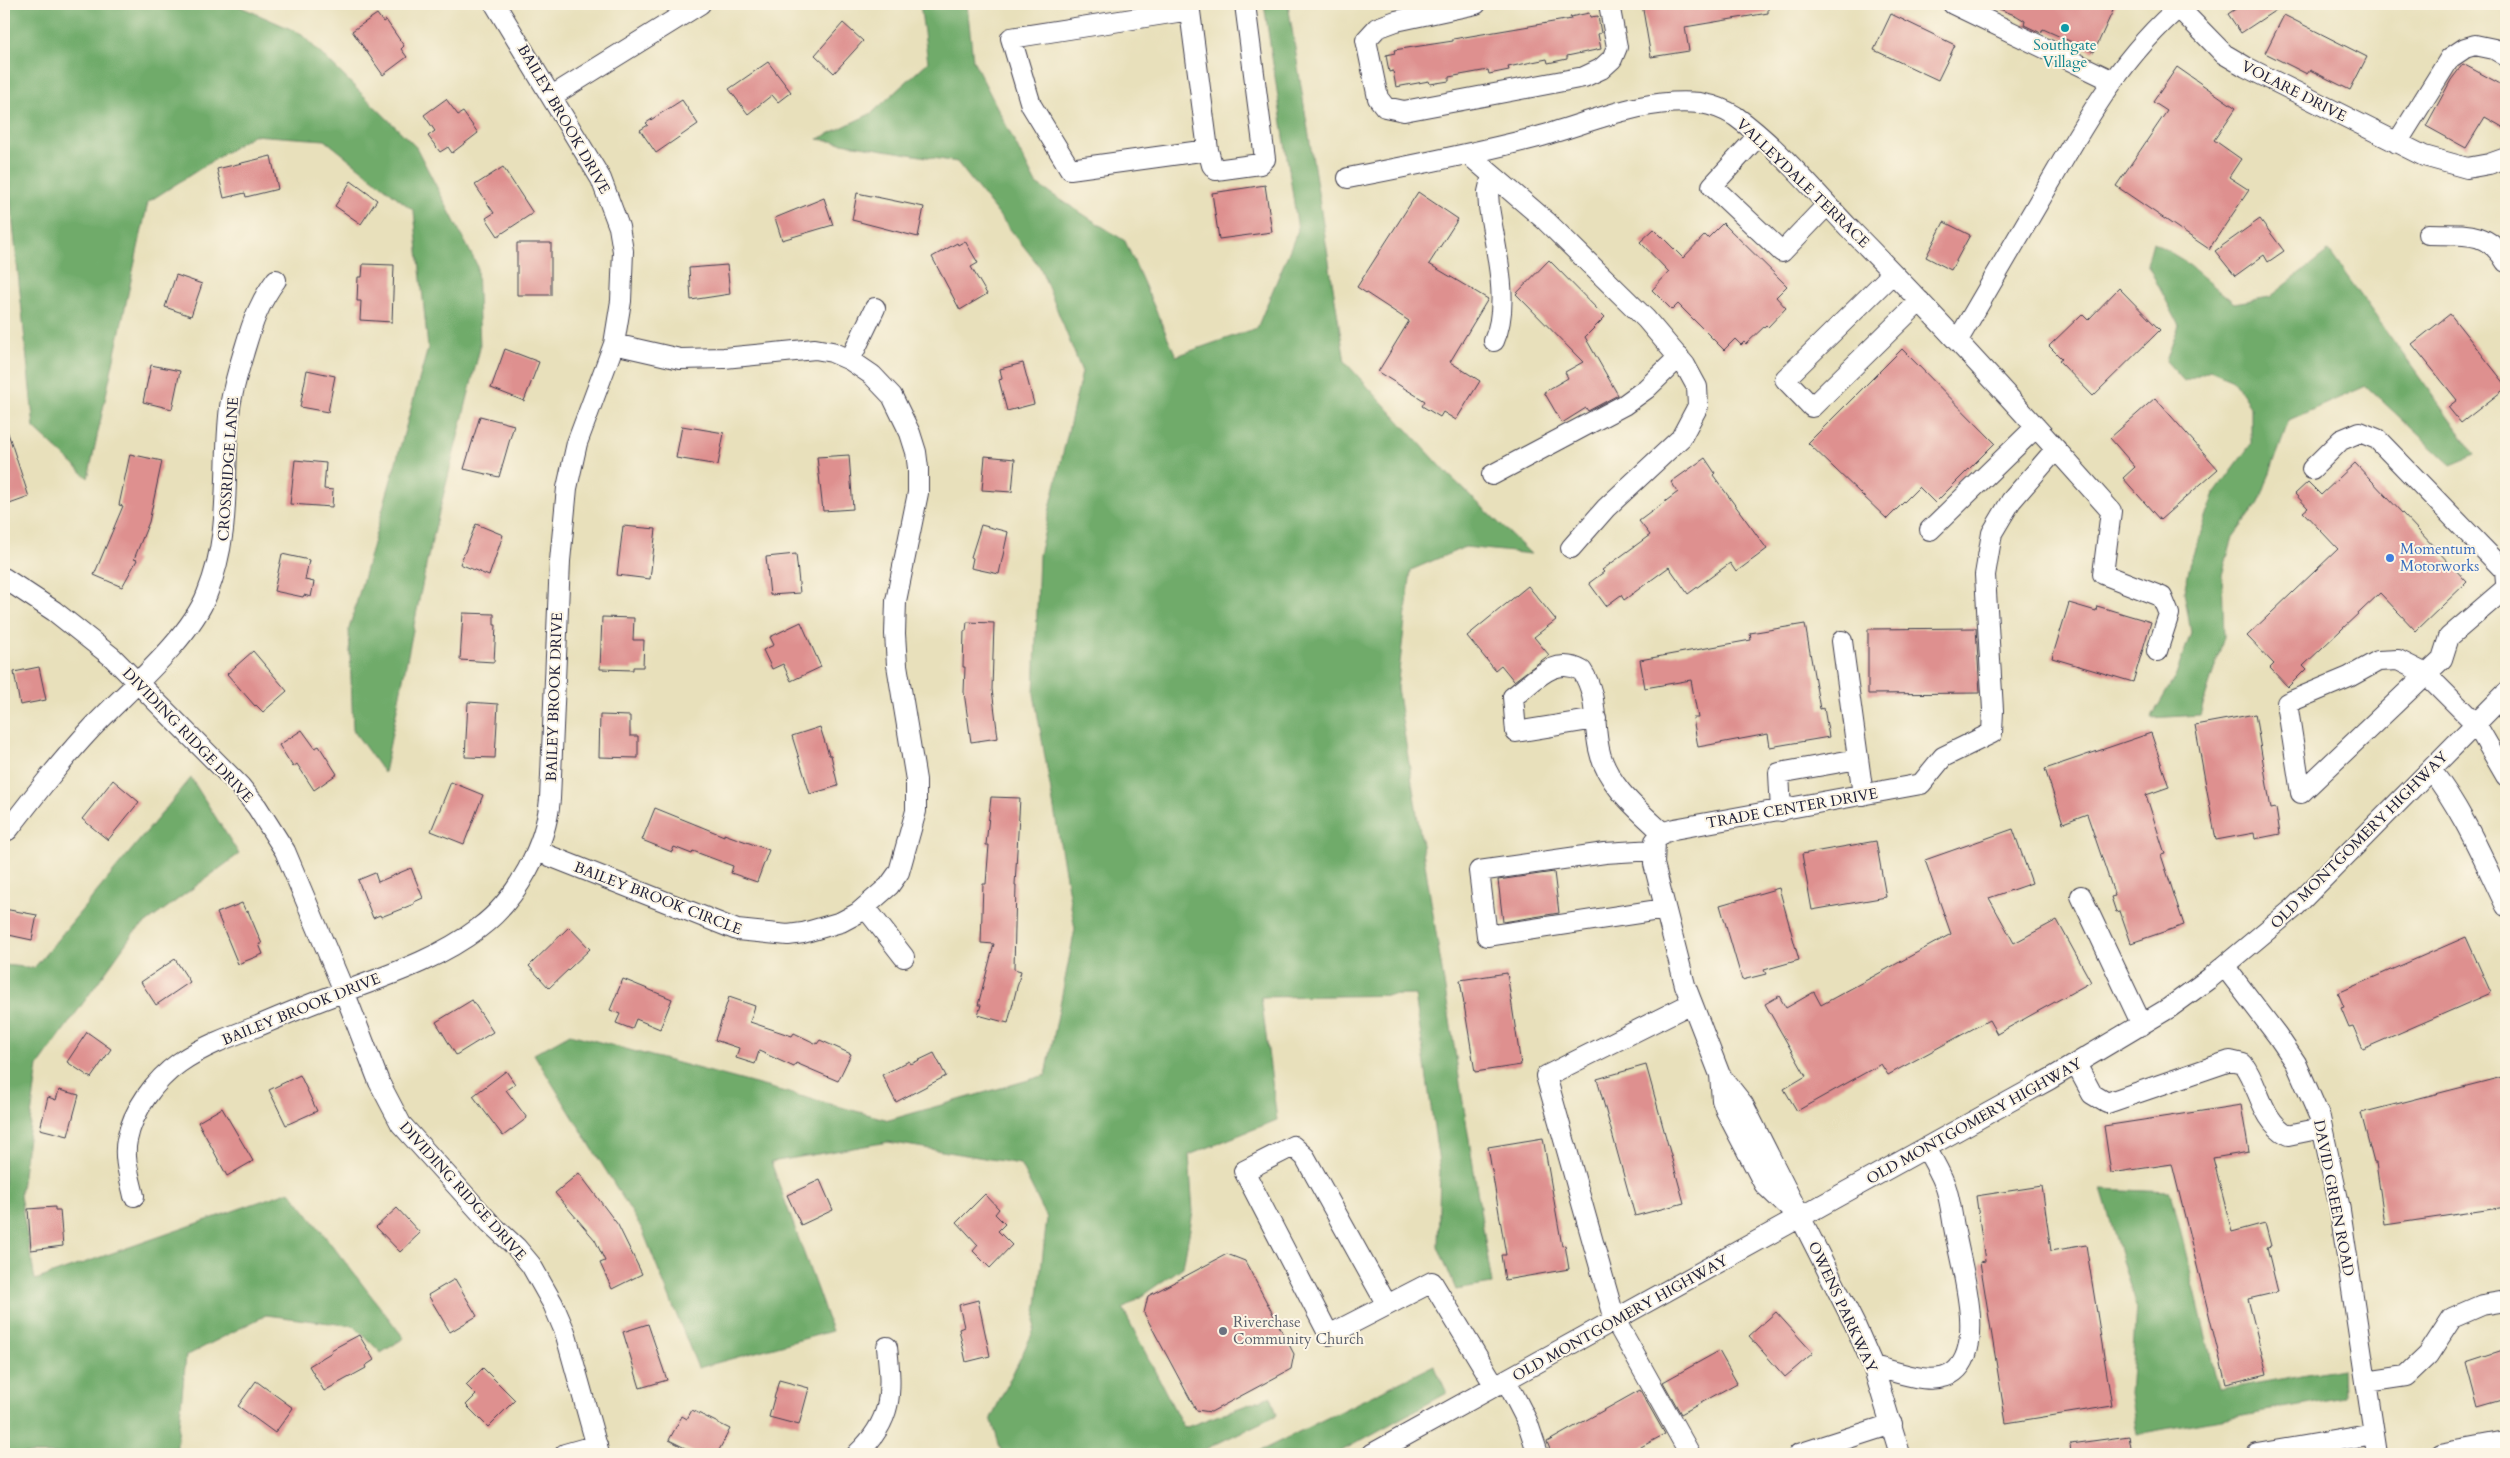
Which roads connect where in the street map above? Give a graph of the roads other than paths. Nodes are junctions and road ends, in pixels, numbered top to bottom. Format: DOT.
graph roads {
  1 [pos="495,4"];
  2 [pos="700,4"];
  3 [pos="1246,4"];
  4 [pos="1476,4"];
  5 [pos="1609,4"];
  6 [pos="1953,4"];
  7 [pos="2181,6"];
  8 [pos="1189,7"];
  9 [pos="2506,56"];
  10 [pos="2113,81"];
  11 [pos="552,96"];
  12 [pos="1758,136"];
  13 [pos="2397,143"];
  14 [pos="1208,150"];
  15 [pos="1468,155"];
  16 [pos="2506,158"];
  17 [pos="1492,175"];
  18 [pos="1348,178"];
  19 [pos="1827,205"];
  20 [pos="2428,234"];
  21 [pos="2506,262"];
  22 [pos="1893,273"];
  23 [pos="276,280"];
  24 [pos="1920,301"];
  25 [pos="875,308"];
  26 [pos="1958,340"];
  27 [pos="1494,341"];
  28 [pos="614,344"];
  29 [pos="1679,357"];
  30 [pos="850,360"];
  31 [pos="2036,427"];
  32 [pos="2056,449"];
  33 [pos="2312,469"];
  34 [pos="1492,475"];
  35 [pos="1930,530"];
  36 [pos="1571,548"];
  37 [pos="4,578"];
  38 [pos="2506,583"];
  39 [pos="2506,588"];
  40 [pos="1842,640"];
  41 [pos="2157,650"];
  42 [pos="2426,674"];
  43 [pos="137,682"];
  44 [pos="2506,693"];
  45 [pos="1596,719"];
  46 [pos="2476,724"];
  47 [pos="1858,759"];
  48 [pos="2505,768"];
  49 [pos="2431,770"];
  50 [pos="1863,795"];
  51 [pos="1781,812"];
  52 [pos="8,830"];
  53 [pos="1658,842"];
  54 [pos="537,851"];
  55 [pos="2081,896"];
  56 [pos="2506,906"];
  57 [pos="865,907"];
  58 [pos="1665,909"];
  59 [pos="904,957"];
  60 [pos="2225,967"];
  61 [pos="344,991"];
  62 [pos="1692,1003"];
  63 [pos="2142,1025"];
  64 [pos="2076,1064"];
  65 [pos="2322,1128"];
  66 [pos="1926,1148"];
  67 [pos="134,1196"];
  68 [pos="1800,1218"];
  69 [pos="2506,1301"];
  70 [pos="1387,1305"];
  71 [pos="1615,1320"];
  72 [pos="887,1347"];
  73 [pos="1873,1366"];
  74 [pos="2366,1382"];
  75 [pos="1501,1383"];
  76 [pos="1892,1424"];
  77 [pos="2374,1434"];
  78 [pos="2506,1442"];
  79 [pos="598,1450"];
  80 [pos="565,1454"];
  81 [pos="857,1454"];
  82 [pos="1372,1454"];
  83 [pos="1538,1454"];
  84 [pos="1690,1454"];
  85 [pos="1799,1454"];
  86 [pos="1900,1454"];
  87 [pos="2257,1454"];
  88 [pos="2376,1454"];
  89 [pos="2440,1454"];
  1 -- 11 [label="street, BAILEY BROOK DRIVE"];
  2 -- 11 [label="street"];
  3 -- 14 [label="street"];
  4 -- 5 [label="street"];
  6 -- 10 [label="street"];
  7 -- 10 [label="street"];
  7 -- 13 [label="street, VOLARE DRIVE"];
  8 -- 14 [label="street"];
  8 -- 14 [label="street"];
  9 -- 13 [label="street"];
  10 -- 26 [label="street"];
  11 -- 28 [label="street, BAILEY BROOK DRIVE"];
  12 -- 15 [label="street, VALLEYDALE TERRACE"];
  12 -- 19 [label="street, VALLEYDALE TERRACE"];
  12 -- 19 [label="street"];
  13 -- 16 [label="street, VOLARE DRIVE"];
  15 -- 17 [label="street"];
  15 -- 18 [label="street, VALLEYDALE TERRACE"];
  17 -- 27 [label="street"];
  17 -- 29 [label="street"];
  19 -- 22 [label="street, VALLEYDALE TERRACE"];
  20 -- 21 [label="street"];
  22 -- 24 [label="street, VALLEYDALE TERRACE"];
  22 -- 24 [label="street"];
  23 -- 43 [label="street, CROSSRIDGE LANE"];
  24 -- 26 [label="street, VALLEYDALE TERRACE"];
  25 -- 30 [label="street"];
  26 -- 31 [label="street, VALLEYDALE TERRACE"];
  28 -- 30 [label="street, BAILEY BROOK CIRCLE"];
  28 -- 54 [label="street, BAILEY BROOK DRIVE"];
  29 -- 34 [label="street"];
  29 -- 36 [label="street"];
  30 -- 57 [label="street, BAILEY BROOK CIRCLE"];
  31 -- 32 [label="street, VALLEYDALE TERRACE"];
  31 -- 35 [label="street"];
  32 -- 41 [label="street, VALLEYDALE TERRACE"];
  32 -- 50 [label="street, TRADE CENTER DRIVE"];
  33 -- 38 [label="street"];
  37 -- 43 [label="street, DIVIDING RIDGE DRIVE"];
  39 -- 42 [label="street"];
  40 -- 47 [label="street"];
  42 -- 42 [label="street"];
  42 -- 46 [label="street"];
  43 -- 52 [label="street, CROSSRIDGE LANE"];
  43 -- 61 [label="street, DIVIDING RIDGE DRIVE"];
  44 -- 46 [label="street, OLD MONTGOMERY HIGHWAY"];
  45 -- 53 [label="street"];
  46 -- 48 [label="street"];
  46 -- 49 [label="street, OLD MONTGOMERY HIGHWAY"];
  47 -- 50 [label="street"];
  47 -- 51 [label="street"];
  49 -- 56 [label="street"];
  49 -- 60 [label="street, OLD MONTGOMERY HIGHWAY"];
  50 -- 51 [label="street, TRADE CENTER DRIVE"];
  51 -- 53 [label="street, TRADE CENTER DRIVE"];
  53 -- 58 [label="street"];
  53 -- 58 [label="street, TRADE CENTER DRIVE"];
  54 -- 57 [label="street, BAILEY BROOK CIRCLE"];
  54 -- 61 [label="street, BAILEY BROOK DRIVE"];
  55 -- 63 [label="street"];
  57 -- 59 [label="street"];
  58 -- 62 [label="street"];
  60 -- 63 [label="street, OLD MONTGOMERY HIGHWAY"];
  60 -- 65 [label="street, DAVID GREEN ROAD"];
  61 -- 67 [label="street, BAILEY BROOK DRIVE"];
  61 -- 79 [label="street, DIVIDING RIDGE DRIVE"];
  62 -- 68 [label="street, OWENS PARKWAY"];
  62 -- 71 [label="street"];
  63 -- 64 [label="street, OLD MONTGOMERY HIGHWAY"];
  64 -- 65 [label="street"];
  64 -- 66 [label="street, OLD MONTGOMERY HIGHWAY"];
  65 -- 74 [label="street, DAVID GREEN ROAD"];
  66 -- 68 [label="street, OLD MONTGOMERY HIGHWAY"];
  66 -- 73 [label="street"];
  68 -- 71 [label="street, OLD MONTGOMERY HIGHWAY"];
  68 -- 73 [label="street, OWENS PARKWAY"];
  69 -- 74 [label="street"];
  70 -- 70 [label="street"];
  70 -- 75 [label="street"];
  71 -- 75 [label="street, OLD MONTGOMERY HIGHWAY"];
  71 -- 84 [label="street"];
  72 -- 81 [label="street"];
  73 -- 76 [label="street, OWENS PARKWAY"];
  74 -- 77 [label="street, DAVID GREEN ROAD"];
  75 -- 82 [label="street, OLD MONTGOMERY HIGHWAY"];
  75 -- 83 [label="street"];
  76 -- 85 [label="street"];
  76 -- 86 [label="street, OWENS PARKWAY"];
  77 -- 87 [label="street"];
  77 -- 88 [label="street, DAVID GREEN ROAD"];
  78 -- 89 [label="street"];
  79 -- 80 [label="street"];
}
